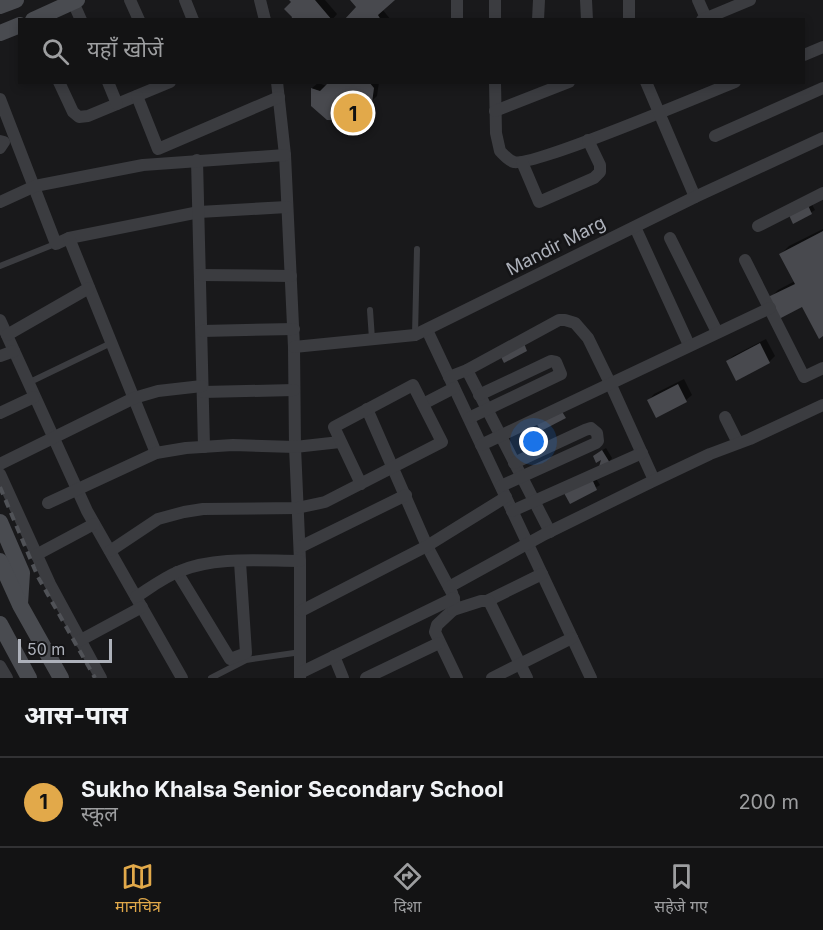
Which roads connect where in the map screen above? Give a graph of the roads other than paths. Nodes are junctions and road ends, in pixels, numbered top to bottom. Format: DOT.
graph roads {
  1 [pos="16,0"];
  2 [pos="130,0"];
  3 [pos="184,0"];
  4 [pos="260,0"];
  5 [pos="457,0"];
  6 [pos="495,0"];
  7 [pos="538,0"];
  8 [pos="586,0"];
  9 [pos="629,0"];
  10 [pos="698,0"];
  11 [pos="750,0"];
  12 [pos="75,1"];
  13 [pos="0,6"];
  14 [pos="37,18"];
  15 [pos="80,18"];
  16 [pos="138,18"];
  17 [pos="192,18"];
  18 [pos="264,18"];
  19 [pos="458,18"];
  20 [pos="495,18"];
  21 [pos="538,18"];
  22 [pos="587,18"];
  23 [pos="629,18"];
  24 [pos="704,18"];
  25 [pos="706,18"];
  26 [pos="18,26"];
  27 [pos="0,33"];
  28 [pos="823,47"];
  29 [pos="805,55"];
  30 [pos="60,84"];
  31 [pos="109,84"];
  32 [pos="167,84"];
  33 [pos="277,84"];
  34 [pos="495,84"];
  35 [pos="564,84"];
  36 [pos="650,84"];
  37 [pos="730,84"];
  38 [pos="823,88"];
  39 [pos="137,96"];
  40 [pos="279,97"];
  41 [pos="0,99"];
  42 [pos="117,104"];
  43 [pos="495,111"];
  44 [pos="659,112"];
  45 [pos="715,136"];
  46 [pos="823,138"];
  47 [pos="588,140"];
  48 [pos="0,141"];
  49 [pos="0,148"];
  50 [pos="285,155"];
  51 [pos="197,160"];
  52 [pos="522,162"];
  53 [pos="35,186"];
  54 [pos="823,193"];
  55 [pos="695,197"];
  56 [pos="0,202"];
  57 [pos="287,207"];
  58 [pos="199,212"];
  59 [pos="758,226"];
  60 [pos="635,227"];
  61 [pos="69,238"];
  62 [pos="670,238"];
  63 [pos="56,243"];
  64 [pos="417,249"];
  65 [pos="745,260"];
  66 [pos="0,266"];
  67 [pos="201,275"];
  68 [pos="291,276"];
  69 [pos="89,288"];
  70 [pos="770,308"];
  71 [pos="370,310"];
  72 [pos="0,320"];
  73 [pos="294,329"];
  74 [pos="427,330"];
  75 [pos="202,331"];
  76 [pos="717,332"];
  77 [pos="7,335"];
  78 [pos="415,335"];
  79 [pos="373,339"];
  80 [pos="111,343"];
  81 [pos="690,345"];
  82 [pos="294,347"];
  83 [pos="14,351"];
  84 [pos="0,356"];
  85 [pos="823,368"];
  86 [pos="467,370"];
  87 [pos="452,382"];
  88 [pos="610,383"];
  89 [pos="28,384"];
  90 [pos="203,389"];
  91 [pos="294,390"];
  92 [pos="479,395"];
  93 [pos="34,397"];
  94 [pos="134,398"];
  95 [pos="423,404"];
  96 [pos="823,405"];
  97 [pos="367,409"];
  98 [pos="487,410"];
  99 [pos="0,413"];
  100 [pos="725,417"];
  101 [pos="469,418"];
  102 [pos="501,436"];
  103 [pos="53,438"];
  104 [pos="340,442"];
  105 [pos="738,443"];
  106 [pos="481,445"];
  107 [pos="204,447"];
  108 [pos="294,447"];
  109 [pos="156,453"];
  110 [pos="642,453"];
  111 [pos="514,463"];
  112 [pos="0,464"];
  113 [pos="392,467"];
  114 [pos="0,474"];
  115 [pos="521,478"];
  116 [pos="654,480"];
  117 [pos="361,484"];
  118 [pos="77,490"];
  119 [pos="503,491"];
  120 [pos="406,495"];
  121 [pos="533,501"];
  122 [pos="48,503"];
  123 [pos="297,508"];
  124 [pos="512,511"];
  125 [pos="0,522"];
  126 [pos="94,524"];
  127 [pos="550,532"];
  128 [pos="528,544"];
  129 [pos="427,546"];
  130 [pos="300,547"];
  131 [pos="110,550"];
  132 [pos="36,555"];
  133 [pos="0,561"];
  134 [pos="300,561"];
  135 [pos="240,562"];
  136 [pos="177,572"];
  137 [pos="542,574"];
  138 [pos="452,598"];
  139 [pos="487,600"];
  140 [pos="139,602"];
  141 [pos="20,605"];
  142 [pos="301,611"];
  143 [pos="0,624"];
  144 [pos="572,638"];
  145 [pos="80,641"];
  146 [pos="439,643"];
  147 [pos="301,652"];
  148 [pos="334,656"];
  149 [pos="520,664"];
  150 [pos="0,666"];
  151 [pos="27,673"];
  152 [pos="300,675"];
  153 [pos="5,678"];
  154 [pos="62,678"];
  155 [pos="101,678"];
  156 [pos="182,678"];
  157 [pos="211,678"];
  158 [pos="343,678"];
  159 [pos="366,678"];
  160 [pos="457,678"];
  161 [pos="492,678"];
  162 [pos="527,678"];
  163 [pos="591,678"];
  1 -- 13 [label="main road"];
  2 -- 16 [label="street"];
  3 -- 17 [label="street"];
  4 -- 18 [label="street"];
  5 -- 19 [label="street"];
  6 -- 20 [label="street"];
  7 -- 21 [label="street"];
  8 -- 22 [label="street"];
  9 -- 23 [label="street"];
  10 -- 24 [label="street"];
  11 -- 25 [label="street"];
  12 -- 14 [label="main road"];
  12 -- 15 [label="street"];
  26 -- 27 [label="main road"];
  28 -- 29 [label="street"];
  30 -- 42 [label="street"];
  31 -- 42 [label="street"];
  32 -- 39 [label="street"];
  33 -- 40 [label="street"];
  34 -- 43 [label="street"];
  35 -- 43 [label="street"];
  36 -- 44 [label="street"];
  37 -- 44 [label="street"];
  38 -- 45 [label="street"];
  39 -- 40 [label="street"];
  39 -- 42 [label="street"];
  40 -- 50 [label="street"];
  41 -- 53 [label="street"];
  43 -- 52 [label="street"];
  44 -- 47 [label="street"];
  44 -- 55 [label="street"];
  46 -- 55 [label="street, Mandir Marg"];
  47 -- 52 [label="street"];
  47 -- 52 [label="street"];
  48 -- 49 [label="street"];
  50 -- 51 [label="street"];
  50 -- 57 [label="street"];
  51 -- 53 [label="street"];
  51 -- 58 [label="street"];
  53 -- 56 [label="street"];
  53 -- 63 [label="street"];
  54 -- 59 [label="street"];
  55 -- 60 [label="street, Mandir Marg"];
  57 -- 58 [label="street"];
  57 -- 68 [label="street"];
  58 -- 61 [label="street"];
  58 -- 67 [label="street"];
  60 -- 74 [label="street, Mandir Marg"];
  60 -- 81 [label="street"];
  61 -- 63 [label="street"];
  61 -- 69 [label="street"];
  62 -- 76 [label="street"];
  63 -- 66 [label="lane"];
  64 -- 78 [label="lane"];
  65 -- 70 [label="street"];
  67 -- 68 [label="street"];
  67 -- 75 [label="street"];
  68 -- 73 [label="street"];
  69 -- 77 [label="street"];
  69 -- 80 [label="street"];
  70 -- 76 [label="street"];
  70 -- 85 [label="street"];
  71 -- 79 [label="lane"];
  72 -- 77 [label="street"];
  73 -- 75 [label="street"];
  73 -- 82 [label="street"];
  74 -- 78 [label="street, Mandir Marg"];
  74 -- 87 [label="street"];
  75 -- 90 [label="street"];
  76 -- 81 [label="street"];
  77 -- 83 [label="street"];
  78 -- 79 [label="street, Mandir Marg"];
  79 -- 82 [label="street, Mandir Marg"];
  80 -- 89 [label="lane"];
  80 -- 94 [label="street"];
  81 -- 88 [label="street"];
  82 -- 91 [label="street"];
  83 -- 84 [label="street"];
  83 -- 89 [label="street"];
  86 -- 87 [label="street"];
  86 -- 88 [label="street"];
  86 -- 92 [label="street"];
  87 -- 95 [label="street"];
  87 -- 101 [label="street"];
  88 -- 102 [label="street"];
  88 -- 110 [label="street"];
  89 -- 93 [label="street"];
  90 -- 91 [label="street"];
  90 -- 94 [label="street"];
  90 -- 107 [label="street"];
  91 -- 108 [label="street"];
  92 -- 98 [label="street"];
  92 -- 98 [label="street"];
  93 -- 99 [label="street"];
  93 -- 103 [label="street"];
  94 -- 103 [label="street"];
  94 -- 109 [label="street"];
  95 -- 97 [label="street"];
  95 -- 113 [label="street"];
  96 -- 105 [label="street"];
  97 -- 104 [label="street"];
  97 -- 113 [label="street"];
  98 -- 101 [label="street"];
  98 -- 102 [label="street"];
  100 -- 105 [label="street"];
  101 -- 106 [label="street"];
  102 -- 106 [label="street"];
  102 -- 111 [label="street"];
  103 -- 112 [label="street"];
  103 -- 118 [label="street"];
  104 -- 108 [label="street"];
  104 -- 117 [label="street"];
  105 -- 116 [label="street"];
  106 -- 119 [label="street"];
  107 -- 108 [label="street"];
  107 -- 109 [label="street"];
  108 -- 123 [label="street"];
  109 -- 118 [label="street"];
  110 -- 116 [label="street"];
  110 -- 121 [label="street"];
  111 -- 115 [label="street"];
  111 -- 115 [label="street"];
  113 -- 117 [label="street"];
  113 -- 120 [label="street"];
  114 -- 132 [label="street"];
  115 -- 119 [label="street"];
  115 -- 121 [label="street"];
  116 -- 127 [label="street"];
  117 -- 123 [label="street"];
  118 -- 122 [label="street"];
  118 -- 126 [label="street"];
  119 -- 124 [label="street"];
  119 -- 129 [label="street"];
  120 -- 129 [label="street"];
  120 -- 130 [label="street"];
  121 -- 124 [label="street"];
  121 -- 127 [label="street"];
  123 -- 130 [label="street"];
  123 -- 131 [label="street"];
  124 -- 128 [label="street"];
  125 -- 141 [label="main road"];
  126 -- 131 [label="street"];
  126 -- 132 [label="street"];
  127 -- 128 [label="street"];
  128 -- 137 [label="street"];
  128 -- 138 [label="street"];
  129 -- 138 [label="street"];
  129 -- 142 [label="street"];
  130 -- 134 [label="street"];
  131 -- 140 [label="street"];
  132 -- 145 [label="street"];
  133 -- 141 [label="main road"];
  134 -- 135 [label="street"];
  134 -- 142 [label="street"];
  135 -- 136 [label="street"];
  135 -- 136 [label="street"];
  136 -- 140 [label="street"];
  137 -- 139 [label="street"];
  137 -- 144 [label="street"];
  138 -- 139 [label="street"];
  138 -- 146 [label="street"];
  138 -- 148 [label="street"];
  139 -- 149 [label="street"];
  140 -- 145 [label="street"];
  140 -- 156 [label="street"];
  141 -- 154 [label="main road"];
  142 -- 147 [label="street"];
  143 -- 151 [label="main road"];
  144 -- 149 [label="street"];
  144 -- 163 [label="street"];
  145 -- 155 [label="street"];
  146 -- 159 [label="street"];
  146 -- 160 [label="street"];
  147 -- 152 [label="street"];
  147 -- 157 [label="lane"];
  148 -- 152 [label="street"];
  148 -- 158 [label="street"];
  149 -- 161 [label="street"];
  149 -- 162 [label="street"];
  150 -- 153 [label="street"];
}
